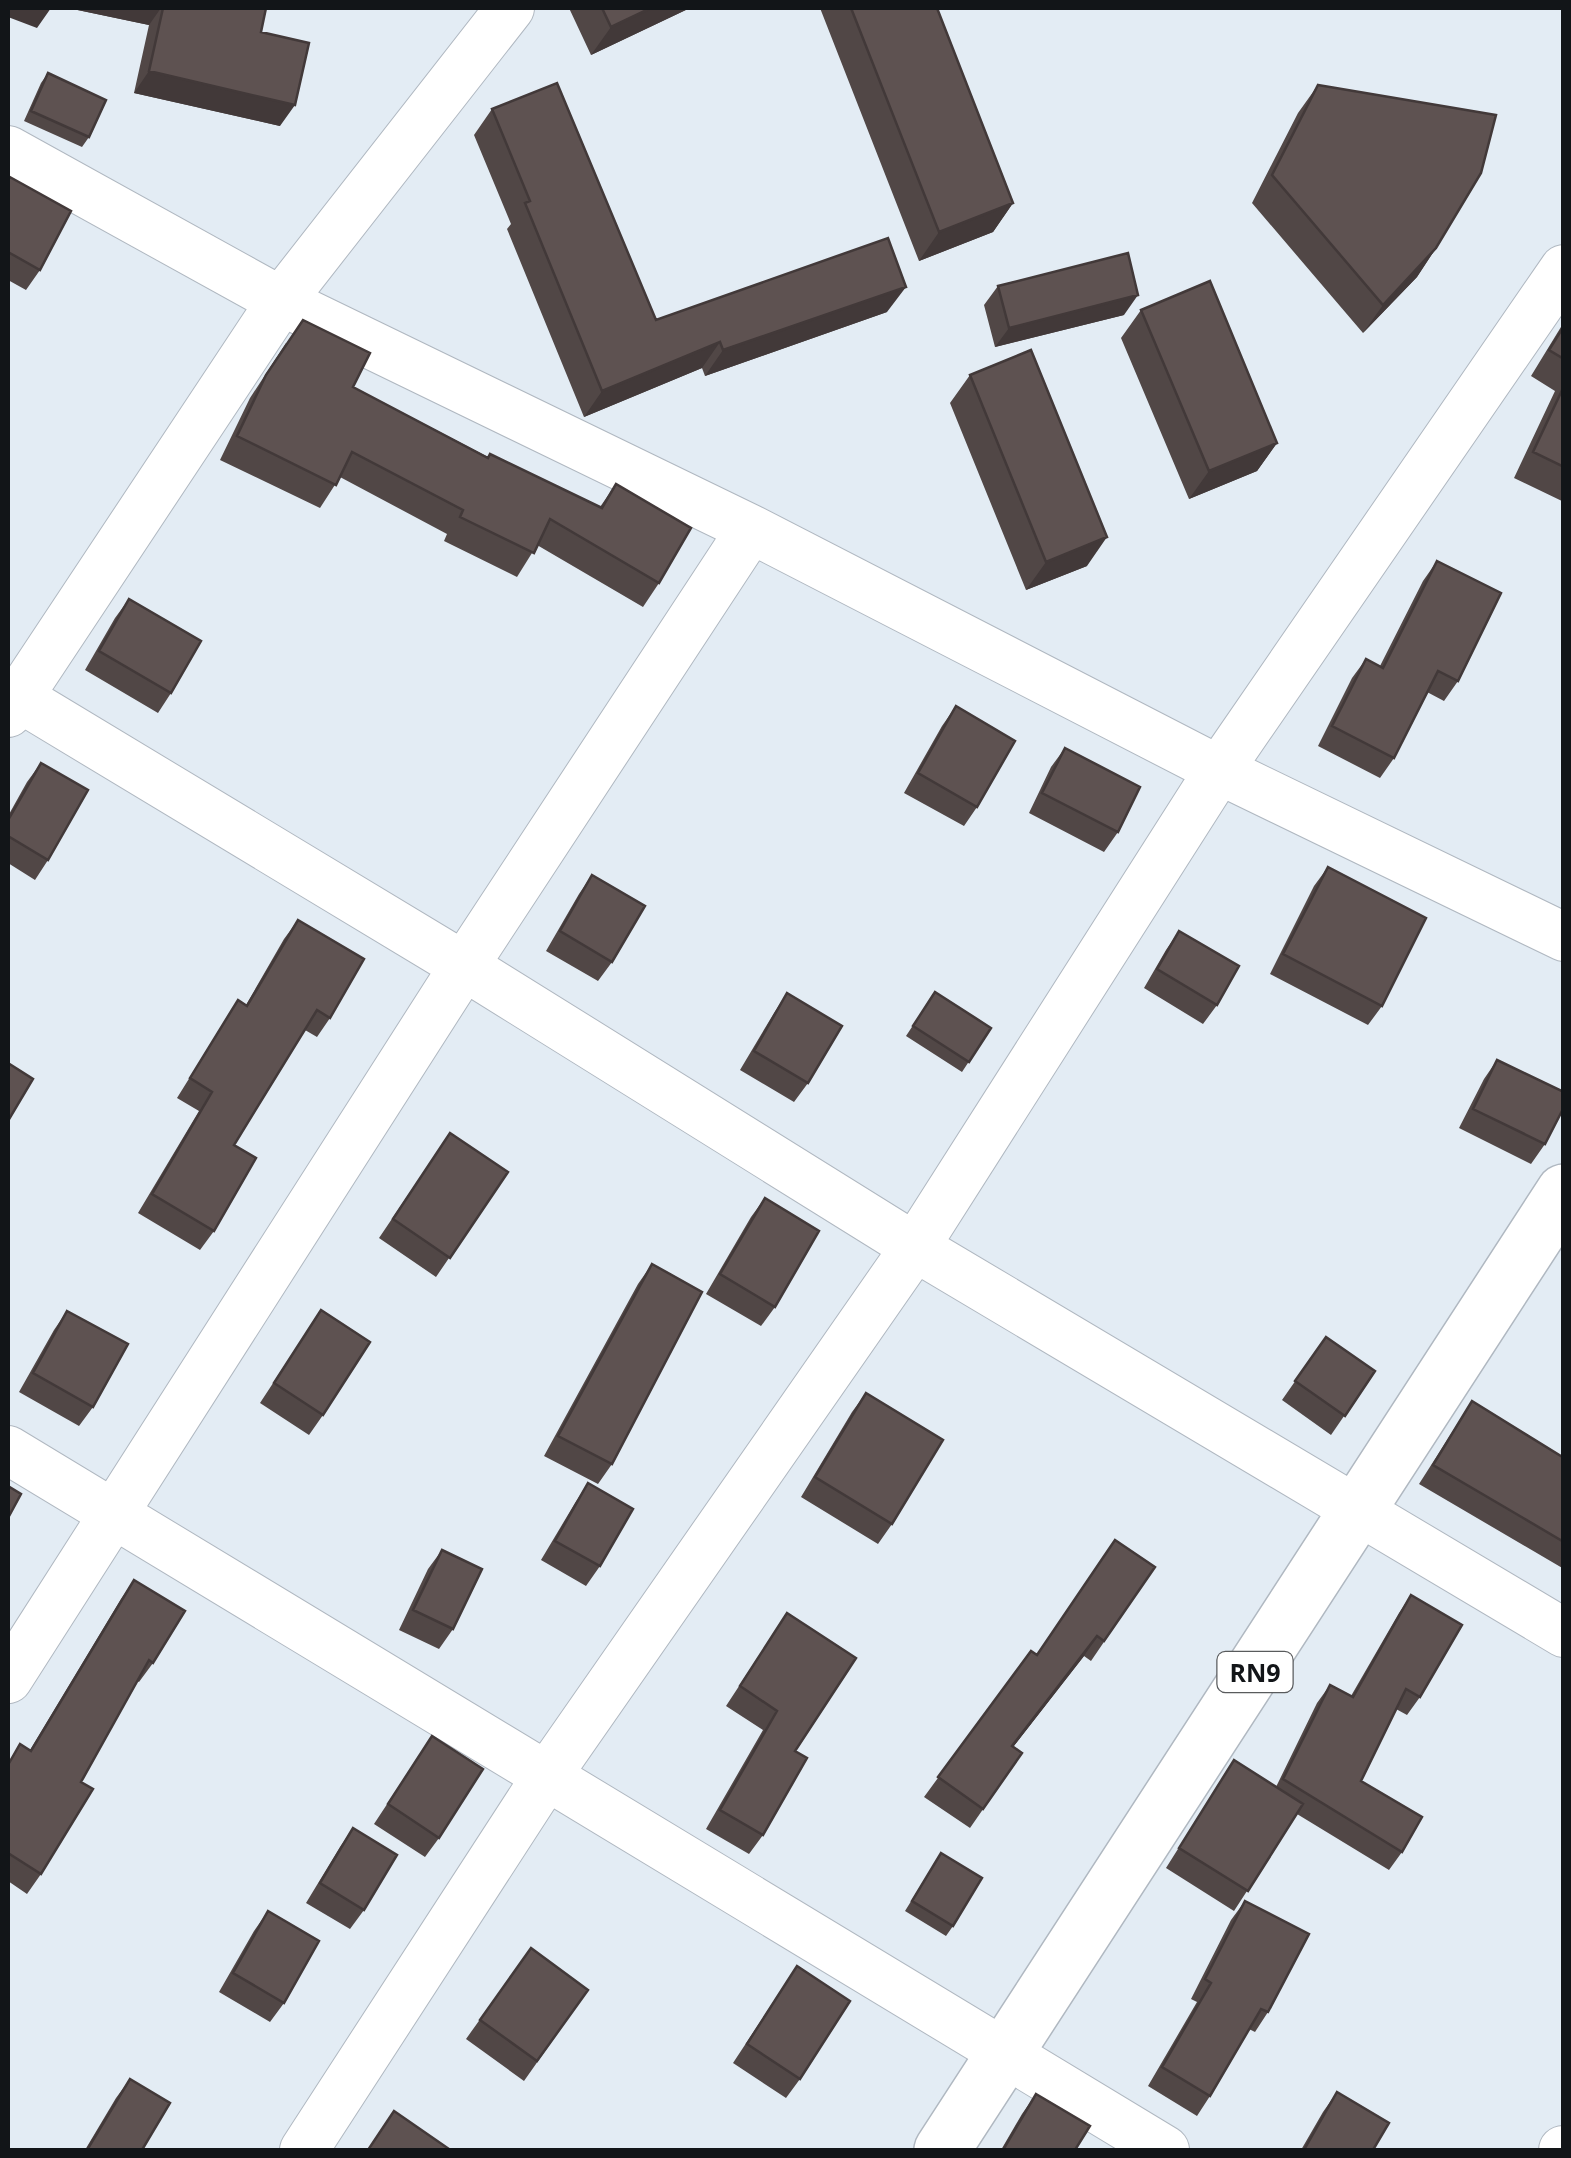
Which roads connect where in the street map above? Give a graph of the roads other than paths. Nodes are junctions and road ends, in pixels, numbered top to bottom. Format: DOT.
graph roads {
  1 [pos="510,8"];
  2 [pos="8,150"];
  3 [pos="1564,269"];
  4 [pos="281,301"];
  5 [pos="751,530"];
  6 [pos="11,700"];
  7 [pos="1220,770"];
  8 [pos="1564,937"];
  9 [pos="464,966"];
  10 [pos="1564,1192"];
  11 [pos="915,1247"];
  12 [pos="8,1450"];
  13 [pos="1361,1510"];
  14 [pos="115,1514"];
  15 [pos="1564,1633"];
  16 [pos="8,1679"];
  17 [pos="546,1777"];
  18 [pos="1004,2056"];
  19 [pos="304,2150"];
  20 [pos="942,2150"];
  21 [pos="1166,2150"];
  1 -- 4 [label="street"];
  2 -- 4 [label="street"];
  3 -- 7 [label="street"];
  4 -- 5 [label="street"];
  4 -- 6 [label="street"];
  5 -- 7 [label="street"];
  5 -- 9 [label="street"];
  6 -- 9 [label="street"];
  7 -- 8 [label="street"];
  7 -- 11 [label="street"];
  9 -- 11 [label="street"];
  9 -- 14 [label="street"];
  10 -- 13 [label="main road, RN9"];
  11 -- 13 [label="street"];
  11 -- 17 [label="street"];
  12 -- 14 [label="street"];
  13 -- 15 [label="street"];
  13 -- 18 [label="main road, RN9"];
  14 -- 16 [label="street"];
  14 -- 17 [label="street"];
  17 -- 18 [label="street"];
  17 -- 19 [label="street"];
  18 -- 20 [label="main road, RN9"];
  18 -- 21 [label="street"];
}
